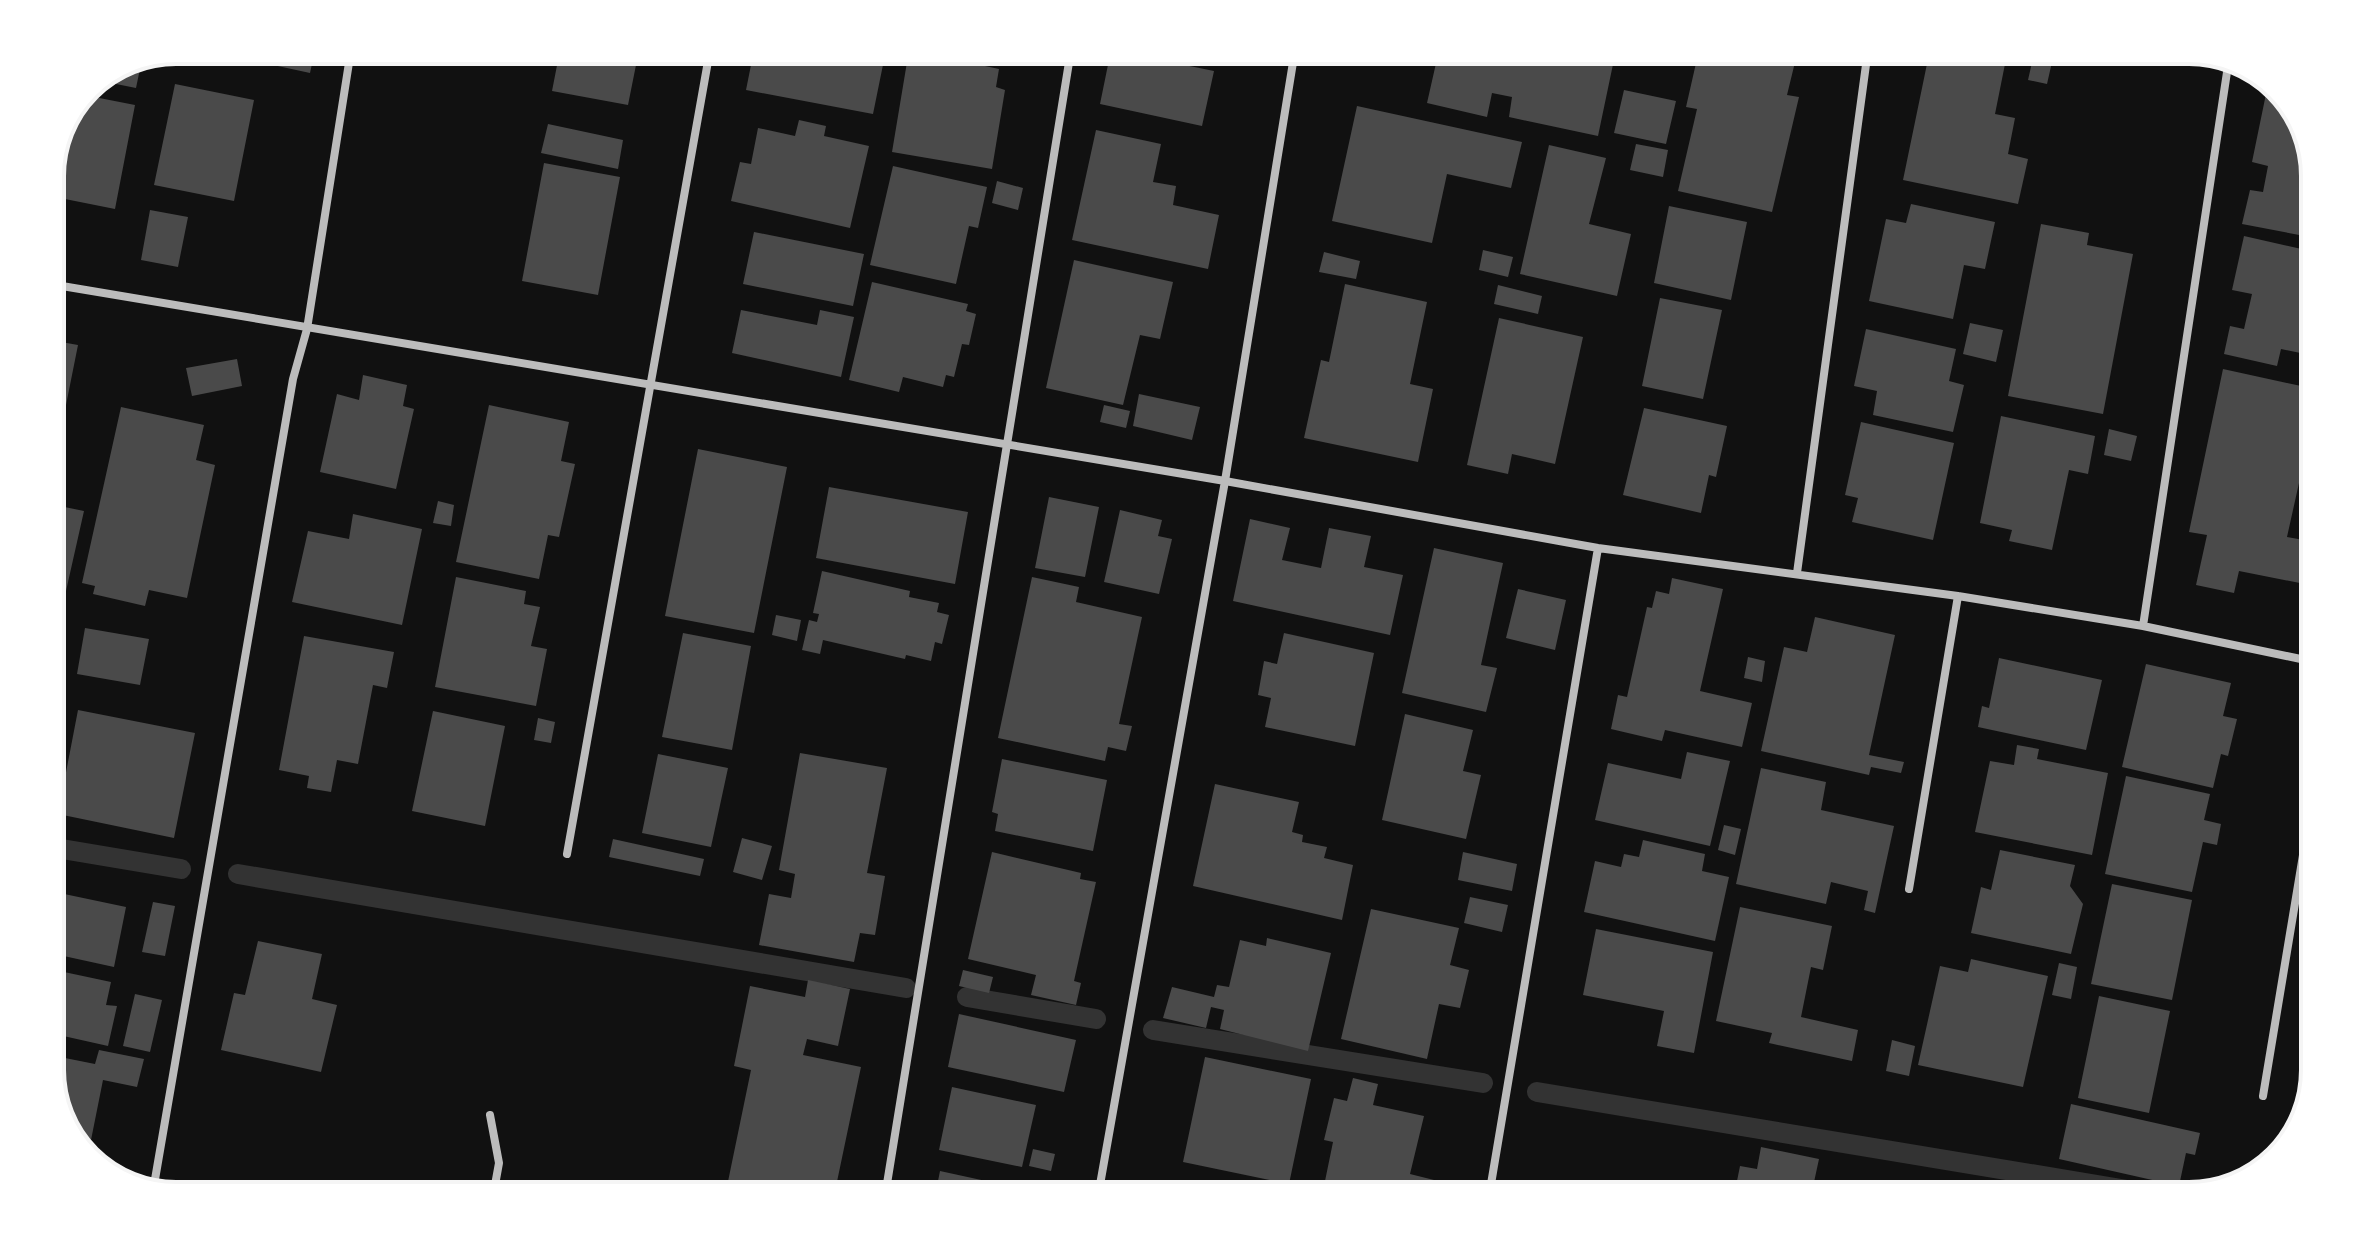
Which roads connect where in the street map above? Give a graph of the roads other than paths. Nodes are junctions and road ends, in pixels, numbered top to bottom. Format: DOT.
graph roads {
  1 [pos="349,64"];
  2 [pos="708,64"];
  3 [pos="1069,64"];
  4 [pos="1293,64"];
  5 [pos="1866,64"];
  6 [pos="2227,71"];
  7 [pos="64,286"];
  8 [pos="307,329"];
  9 [pos="650,386"];
  10 [pos="1007,445"];
  11 [pos="1225,481"];
  12 [pos="1598,548"];
  13 [pos="1797,573"];
  14 [pos="1958,596"];
  15 [pos="2143,626"];
  16 [pos="2301,659"];
  17 [pos="567,854"];
  18 [pos="2301,867"];
  19 [pos="1909,889"];
  20 [pos="2263,1096"];
  21 [pos="490,1115"];
  22 [pos="155,1180"];
  23 [pos="496,1182"];
  24 [pos="887,1182"];
  25 [pos="1100,1182"];
  26 [pos="1491,1182"];
  1 -- 8 [label="street"];
  2 -- 9 [label="street"];
  3 -- 10 [label="street"];
  4 -- 11 [label="street"];
  5 -- 13 [label="street"];
  6 -- 15 [label="street"];
  7 -- 8 [label="street"];
  8 -- 9 [label="street"];
  8 -- 22 [label="street"];
  9 -- 10 [label="street"];
  9 -- 17 [label="street"];
  10 -- 11 [label="street"];
  10 -- 24 [label="street"];
  11 -- 12 [label="street"];
  11 -- 25 [label="street"];
  12 -- 13 [label="street"];
  12 -- 26 [label="street"];
  13 -- 14 [label="street"];
  14 -- 15 [label="street"];
  14 -- 19 [label="street"];
  15 -- 16 [label="street"];
  18 -- 20 [label="street"];
  21 -- 23 [label="street"];
}
